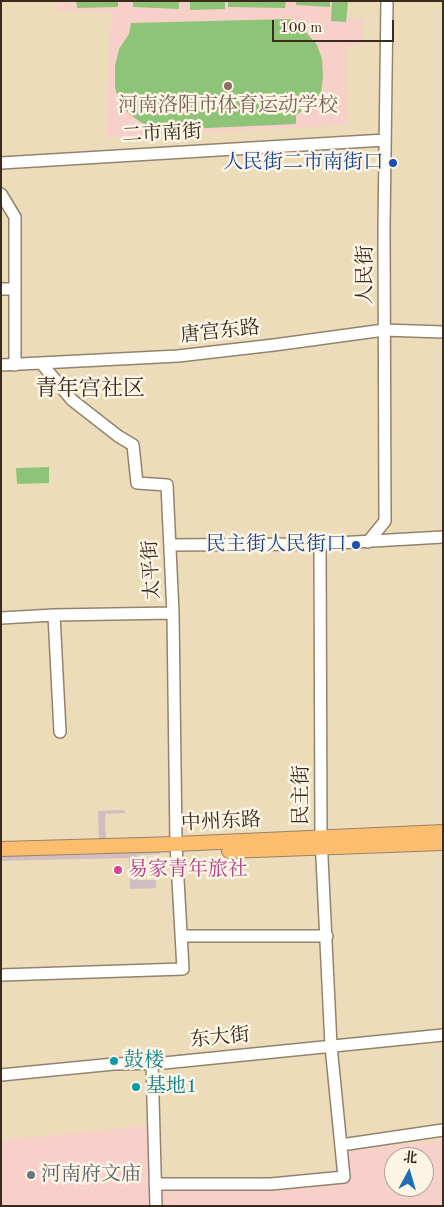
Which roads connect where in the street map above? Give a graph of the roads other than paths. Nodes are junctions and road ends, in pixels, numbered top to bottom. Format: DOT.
graph roads {
  1 [pos="387,1"];
  2 [pos="385,140"];
  3 [pos="1,163"];
  4 [pos="1,194"];
  5 [pos="1,289"];
  6 [pos="15,289"];
  7 [pos="384,330"];
  8 [pos="443,332"];
  9 [pos="42,364"];
  10 [pos="1,365"];
  11 [pos="15,365"];
  12 [pos="443,537"];
  13 [pos="368,542"];
  14 [pos="320,544"];
  15 [pos="170,545"];
  16 [pos="173,613"];
  17 [pos="54,615"];
  18 [pos="1,618"];
  19 [pos="60,732"];
  20 [pos="443,832"];
  21 [pos="321,843"];
  22 [pos="443,843"];
  23 [pos="177,848"];
  24 [pos="1,849"];
  25 [pos="1,858"];
  26 [pos="181,936"];
  27 [pos="327,936"];
  28 [pos="1,976"];
  29 [pos="443,1035"];
  30 [pos="331,1046"];
  31 [pos="152,1063"];
  32 [pos="1,1075"];
  33 [pos="443,1130"];
  34 [pos="341,1145"];
  35 [pos="156,1184"];
  36 [pos="156,1206"];
  1 -- 2 [label="street, 人民街"];
  2 -- 3 [label="street, 二市南街"];
  2 -- 7 [label="street, 人民街"];
  4 -- 6 [label="street"];
  5 -- 6 [label="street"];
  6 -- 11 [label="street"];
  7 -- 8 [label="street, 唐宫东路"];
  7 -- 9 [label="street, 唐宫东路"];
  7 -- 13 [label="street, 人民街"];
  9 -- 11 [label="street, 唐宫东路"];
  9 -- 15 [label="street, 太平街"];
  10 -- 11 [label="street, 唐宫东路"];
  12 -- 13 [label="street"];
  13 -- 14 [label="street"];
  14 -- 15 [label="street"];
  14 -- 21 [label="street, 民主街"];
  15 -- 16 [label="street, 太平街"];
  16 -- 17 [label="street"];
  16 -- 23 [label="street, 太平街"];
  17 -- 18 [label="street"];
  17 -- 19 [label="street"];
  20 -- 21 [label="main road, 中州东路"];
  21 -- 22 [label="main road, 中州东路"];
  21 -- 23 [label="main road, 中州东路"];
  21 -- 27 [label="street, 民主街"];
  23 -- 24 [label="main road, 中州东路"];
  23 -- 25 [label="main road, 中州东路"];
  23 -- 26 [label="street, 太平街"];
  26 -- 27 [label="street"];
  26 -- 28 [label="street, 太平街"];
  27 -- 30 [label="street, 民主街"];
  29 -- 30 [label="street, 东大街"];
  30 -- 31 [label="street, 东大街"];
  30 -- 34 [label="street, 民主街"];
  31 -- 32 [label="street, 东大街"];
  31 -- 35 [label="street"];
  33 -- 34 [label="street"];
  34 -- 35 [label="street, 民主街"];
  35 -- 36 [label="street"];
}
